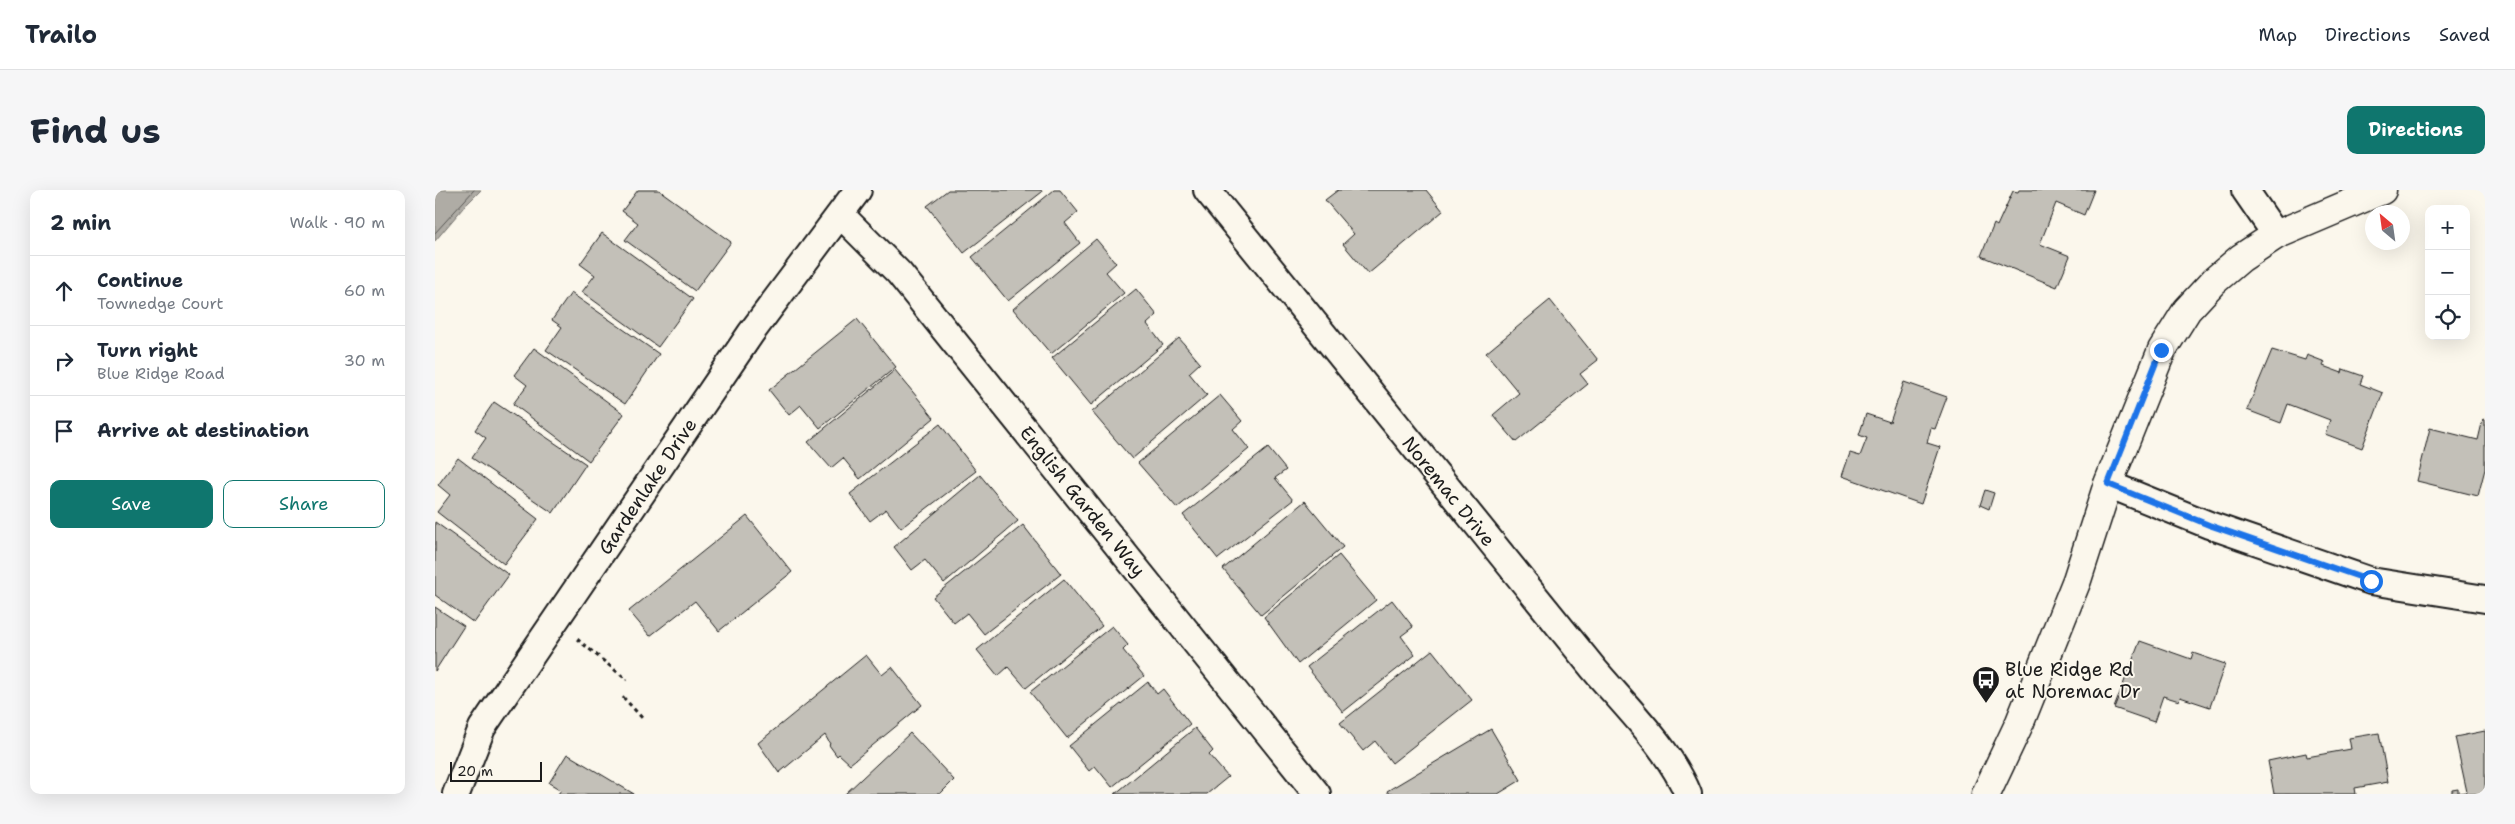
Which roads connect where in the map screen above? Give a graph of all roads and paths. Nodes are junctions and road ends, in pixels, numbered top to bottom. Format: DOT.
graph roads {
  1 [pos="858,190"];
  2 [pos="1207,190"];
  3 [pos="2245,190"];
  4 [pos="2382,190"];
  5 [pos="841,215"];
  6 [pos="2276,235"];
  7 [pos="2108,484"];
  8 [pos="2485,599"];
  9 [pos="574,637"];
  10 [pos="627,680"];
  11 [pos="623,697"];
  12 [pos="644,720"];
  13 [pos="457,794"];
  14 [pos="1317,794"];
  15 [pos="1688,794"];
  16 [pos="1986,794"];
  1 -- 5 [label="street, Gardenlake Drive"];
  2 -- 15 [label="street, Noremac Drive"];
  3 -- 6 [label="street"];
  4 -- 6 [label="main road"];
  5 -- 13 [label="street, Gardenlake Drive"];
  5 -- 14 [label="street, English Garden Way"];
  6 -- 7 [label="main road"];
  7 -- 8 [label="street"];
  7 -- 16 [label="main road"];
  9 -- 10 [label="path"];
  11 -- 12 [label="path"];
}
